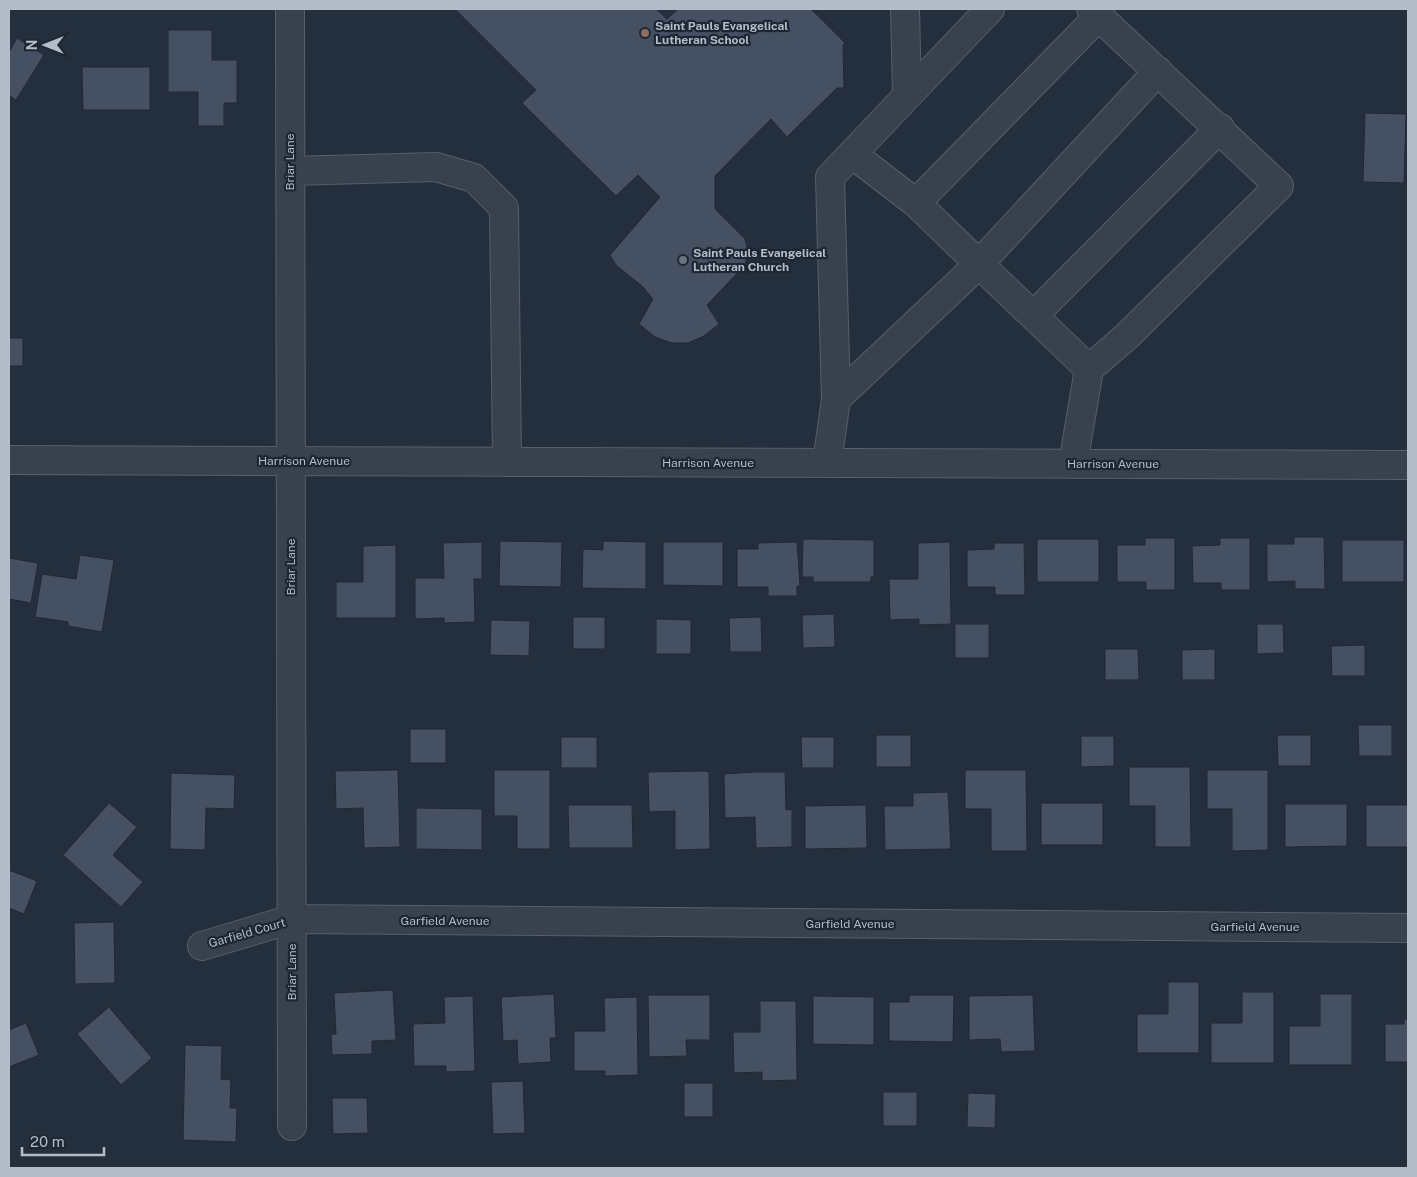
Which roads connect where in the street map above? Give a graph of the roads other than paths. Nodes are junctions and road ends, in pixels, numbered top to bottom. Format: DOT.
graph roads {
  1 [pos="290,9"];
  2 [pos="990,9"];
  3 [pos="903,10"];
  4 [pos="1095,12"];
  5 [pos="1158,71"];
  6 [pos="906,95"];
  7 [pos="1220,128"];
  8 [pos="852,154"];
  9 [pos="290,171"];
  10 [pos="916,203"];
  11 [pos="979,264"];
  12 [pos="1034,315"];
  13 [pos="1089,369"];
  14 [pos="836,399"];
  15 [pos="9,460"];
  16 [pos="291,461"];
  17 [pos="507,462"];
  18 [pos="827,463"];
  19 [pos="1073,464"];
  20 [pos="1408,465"];
  21 [pos="292,920"];
  22 [pos="1408,928"];
  23 [pos="202,946"];
  24 [pos="292,1126"];
  1 -- 9 [label="street, Briar Lane"];
  2 -- 6 [label="street"];
  3 -- 6 [label="street"];
  4 -- 5 [label="street"];
  4 -- 10 [label="street"];
  5 -- 7 [label="street"];
  5 -- 11 [label="street"];
  6 -- 8 [label="street"];
  7 -- 12 [label="street"];
  7 -- 13 [label="street"];
  8 -- 10 [label="street"];
  8 -- 14 [label="street"];
  9 -- 16 [label="street, Briar Lane"];
  9 -- 17 [label="street"];
  10 -- 11 [label="street"];
  11 -- 12 [label="street"];
  11 -- 14 [label="street"];
  12 -- 13 [label="street"];
  13 -- 19 [label="street"];
  14 -- 18 [label="street"];
  15 -- 16 [label="street, Harrison Avenue"];
  16 -- 17 [label="street, Harrison Avenue"];
  16 -- 21 [label="street, Briar Lane"];
  17 -- 18 [label="street, Harrison Avenue"];
  18 -- 19 [label="street, Harrison Avenue"];
  19 -- 20 [label="street, Harrison Avenue"];
  21 -- 22 [label="street, Garfield Avenue"];
  21 -- 23 [label="street, Garfield Court"];
  21 -- 24 [label="street, Briar Lane"];
}
